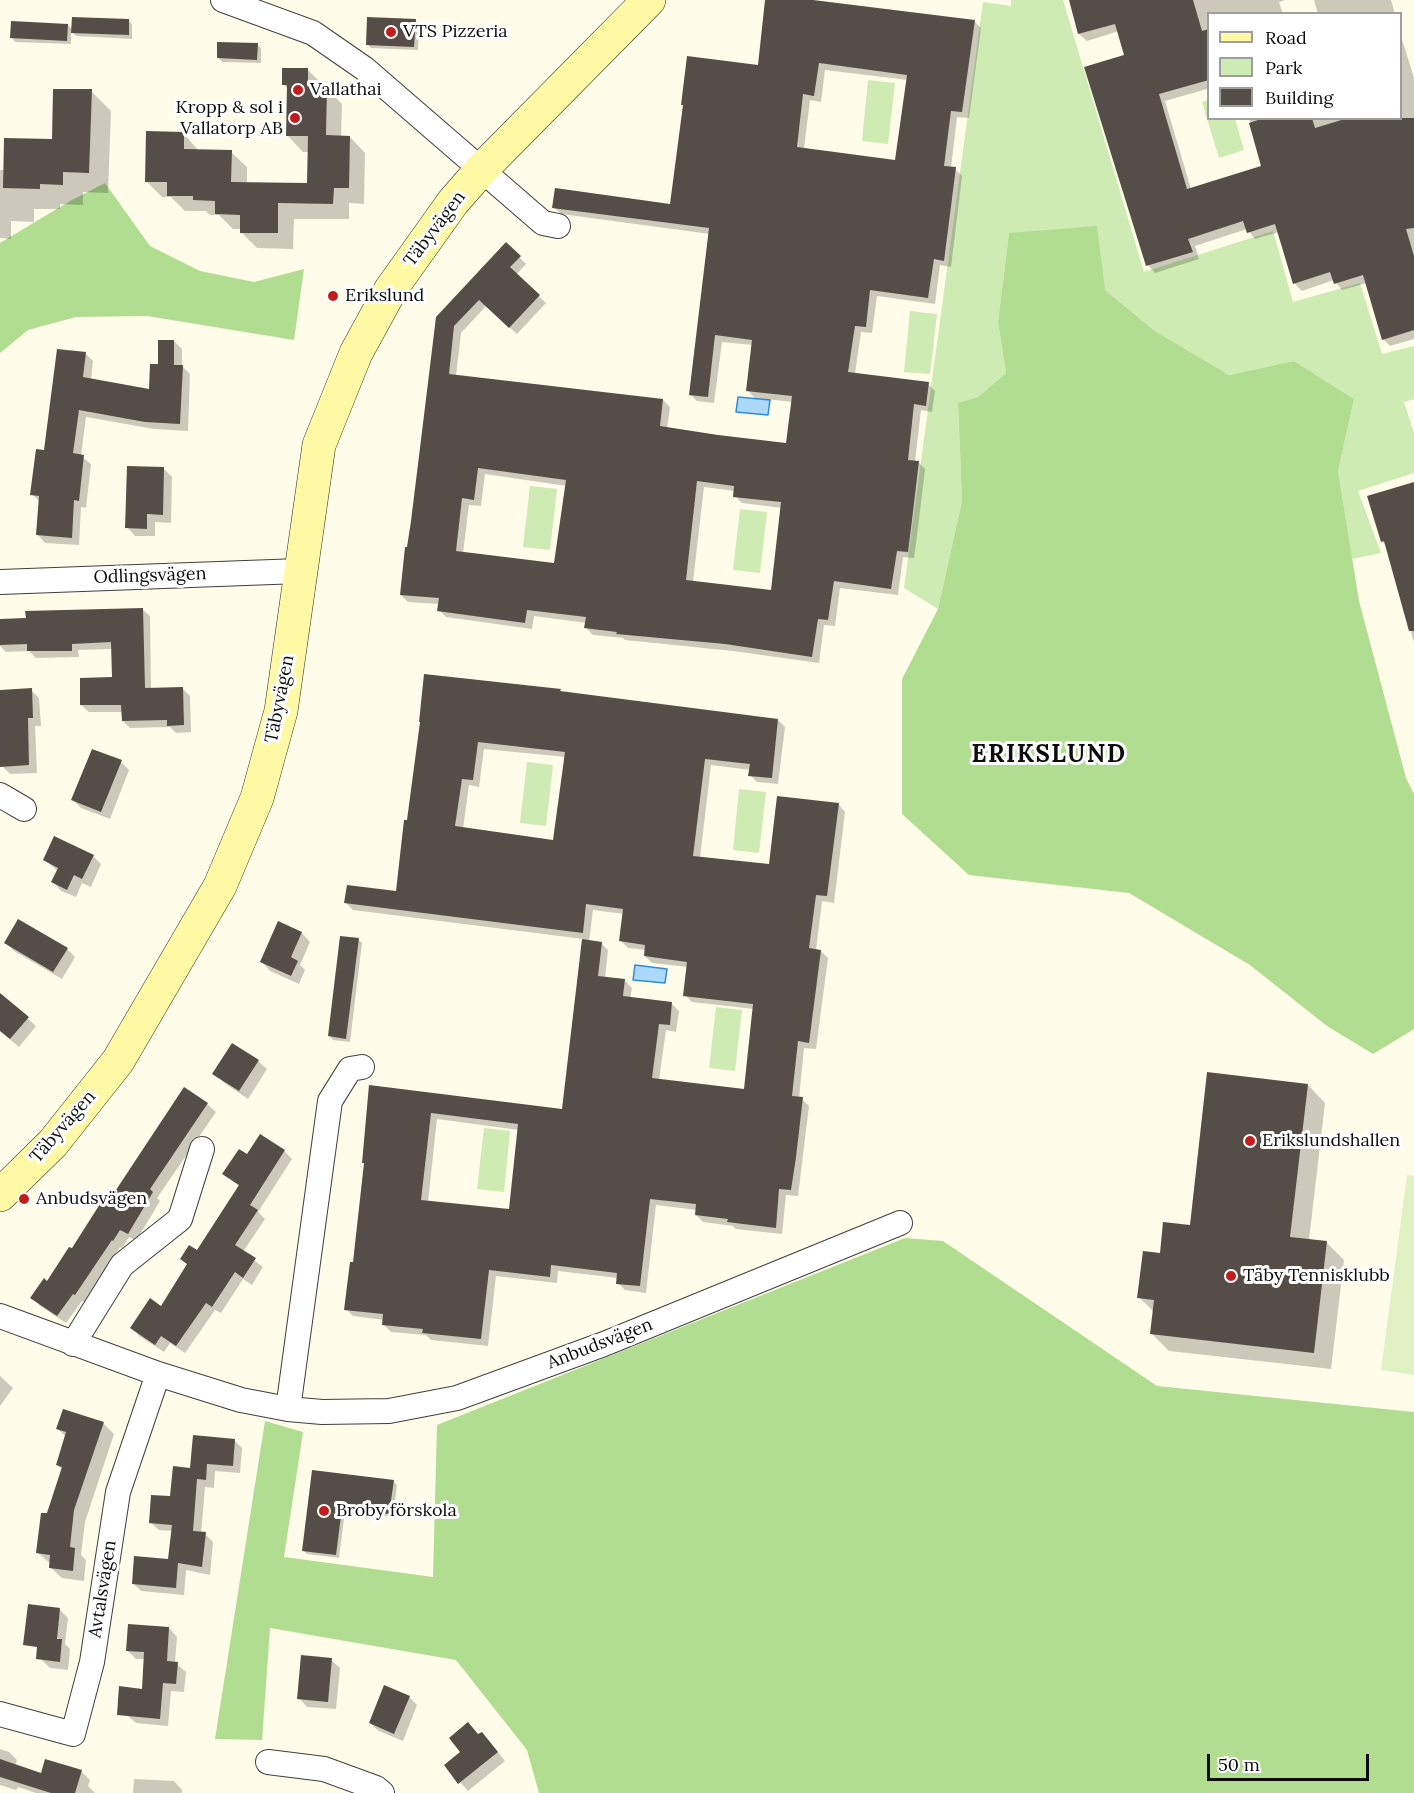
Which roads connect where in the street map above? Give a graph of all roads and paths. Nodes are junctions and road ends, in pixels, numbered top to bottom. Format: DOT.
graph roads {
  1 [pos="223,0"];
  2 [pos="649,0"];
  3 [pos="481,170"];
  4 [pos="558,225"];
  5 [pos="300,571"];
  6 [pos="0,582"];
  7 [pos="0,795"];
  8 [pos="24,809"];
  9 [pos="362,1067"];
  10 [pos="202,1149"];
  11 [pos="0,1196"];
  12 [pos="900,1223"];
  13 [pos="0,1316"];
  14 [pos="74,1344"];
  15 [pos="158,1374"];
  16 [pos="288,1409"];
  17 [pos="0,1714"];
  18 [pos="268,1762"];
  19 [pos="382,1793"];
  1 -- 3 [label="street"];
  2 -- 3 [label="main road, Täbyvägen"];
  3 -- 4 [label="street"];
  3 -- 5 [label="main road, Täbyvägen"];
  5 -- 6 [label="street, Odlingsvägen"];
  5 -- 11 [label="main road, Täbyvägen"];
  7 -- 8 [label="street"];
  9 -- 16 [label="street"];
  10 -- 14 [label="street"];
  12 -- 16 [label="street, Anbudsvägen"];
  13 -- 14 [label="street, Anbudsvägen"];
  14 -- 15 [label="street, Anbudsvägen"];
  15 -- 16 [label="street, Anbudsvägen"];
  15 -- 17 [label="street, Avtalsvägen"];
  18 -- 19 [label="street"];
}
